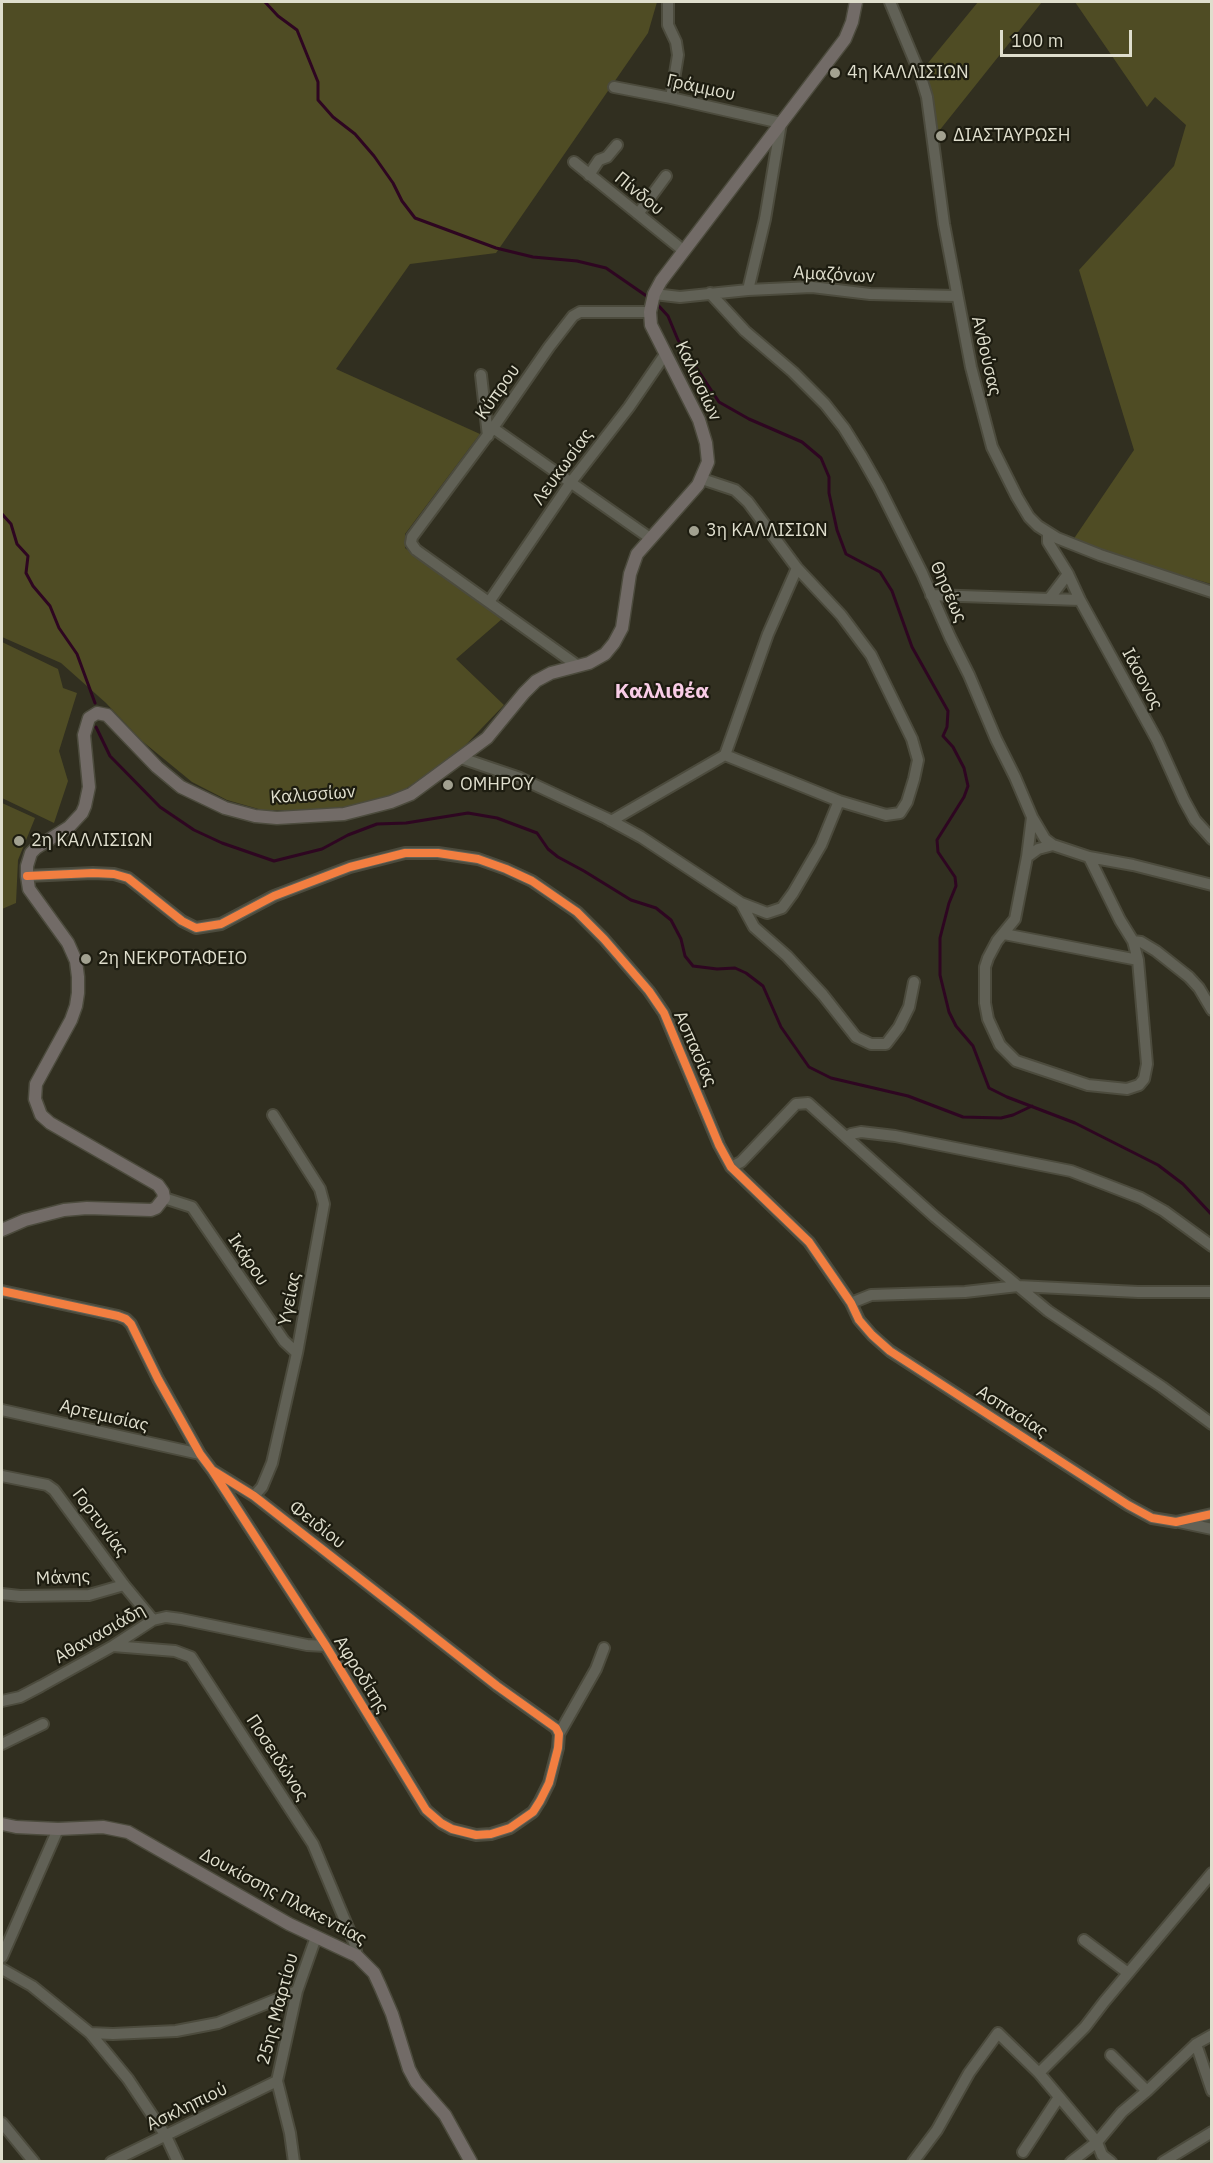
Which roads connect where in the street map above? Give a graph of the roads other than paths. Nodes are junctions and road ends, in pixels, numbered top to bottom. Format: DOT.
graph roads {
  1 [pos="668,2"];
  2 [pos="856,2"];
  3 [pos="890,2"];
  4 [pos="614,87"];
  5 [pos="671,98"];
  6 [pos="781,123"];
  7 [pos="617,145"];
  8 [pos="574,162"];
  9 [pos="589,175"];
  10 [pos="666,176"];
  11 [pos="638,214"];
  12 [pos="684,251"];
  13 [pos="748,290"];
  14 [pos="710,293"];
  15 [pos="654,294"];
  16 [pos="956,296"];
  17 [pos="650,312"];
  18 [pos="666,353"];
  19 [pos="481,375"];
  20 [pos="490,432"];
  21 [pos="702,479"];
  22 [pos="571,482"];
  23 [pos="1048,533"];
  24 [pos="650,538"];
  25 [pos="797,568"];
  26 [pos="1068,574"];
  27 [pos="1212,592"];
  28 [pos="931,595"];
  29 [pos="1049,598"];
  30 [pos="1080,600"];
  31 [pos="489,602"];
  32 [pos="578,666"];
  33 [pos="725,754"];
  34 [pos="461,758"];
  35 [pos="839,801"];
  36 [pos="1032,817"];
  37 [pos="611,820"];
  38 [pos="1212,839"];
  39 [pos="1053,845"];
  40 [pos="1027,857"];
  41 [pos="1089,857"];
  42 [pos="27,876"];
  43 [pos="1212,885"];
  44 [pos="741,903"];
  45 [pos="1004,934"];
  46 [pos="1133,941"];
  47 [pos="1138,960"];
  48 [pos="914,982"];
  49 [pos="1212,1010"];
  50 [pos="273,1115"];
  51 [pos="848,1138"];
  52 [pos="731,1167"];
  53 [pos="164,1198"];
  54 [pos="2,1230"];
  55 [pos="1212,1246"];
  56 [pos="1018,1286"];
  57 [pos="2,1291"];
  58 [pos="1212,1292"];
  59 [pos="851,1303"];
  60 [pos="297,1353"];
  61 [pos="2,1410"];
  62 [pos="1212,1424"];
  63 [pos="200,1454"];
  64 [pos="212,1470"];
  65 [pos="2,1476"];
  66 [pos="254,1496"];
  67 [pos="1212,1514"];
  68 [pos="1176,1522"];
  69 [pos="1212,1529"];
  70 [pos="124,1585"];
  71 [pos="2,1594"];
  72 [pos="153,1620"];
  73 [pos="113,1646"];
  74 [pos="326,1646"];
  75 [pos="604,1648"];
  76 [pos="2,1701"];
  77 [pos="43,1724"];
  78 [pos="559,1734"];
  79 [pos="2,1744"];
  80 [pos="2,1824"];
  81 [pos="57,1829"];
  82 [pos="1212,1873"];
  83 [pos="316,1937"];
  84 [pos="1084,1940"];
  85 [pos="357,1956"];
  86 [pos="2,1958"];
  87 [pos="2,1969"];
  88 [pos="1128,1973"];
  89 [pos="297,1991"];
  90 [pos="90,2033"];
  91 [pos="1212,2035"];
  92 [pos="1196,2044"];
  93 [pos="1111,2055"];
  94 [pos="1039,2073"];
  95 [pos="277,2081"];
  96 [pos="1147,2091"];
  97 [pos="1212,2091"];
  98 [pos="1059,2097"];
  99 [pos="2,2123"];
  100 [pos="1212,2132"];
  101 [pos="166,2136"];
  102 [pos="1096,2142"];
  103 [pos="1023,2152"];
  104 [pos="34,2162"];
  105 [pos="111,2162"];
  106 [pos="177,2162"];
  107 [pos="294,2162"];
  108 [pos="471,2162"];
  109 [pos="913,2162"];
  110 [pos="1071,2162"];
  111 [pos="1111,2162"];
  112 [pos="1163,2162"];
  1 -- 5 [label="street"];
  2 -- 6 [label="main road, Καλισσίων"];
  3 -- 16 [label="street, Ανθούσας"];
  4 -- 5 [label="street, Γράμμου"];
  5 -- 6 [label="street, Γράμμου"];
  6 -- 12 [label="main road, Καλισσίων"];
  6 -- 13 [label="street"];
  7 -- 9 [label="street"];
  8 -- 9 [label="street, Πίνδου"];
  9 -- 11 [label="street, Πίνδου"];
  10 -- 11 [label="street"];
  11 -- 12 [label="street, Πίνδου"];
  12 -- 15 [label="main road, Καλισσίων"];
  13 -- 14 [label="street, Αμαζόνων"];
  13 -- 16 [label="street, Αμαζόνων"];
  14 -- 15 [label="street"];
  14 -- 28 [label="street, Θησέως"];
  15 -- 17 [label="main road, Καλισσίων"];
  16 -- 23 [label="street, Ανθούσας"];
  17 -- 18 [label="main road, Καλισσίων"];
  17 -- 20 [label="street, Κύπρου"];
  18 -- 21 [label="main road, Καλισσίων"];
  18 -- 22 [label="street, Λευκωσίας"];
  19 -- 20 [label="street"];
  20 -- 22 [label="street"];
  20 -- 31 [label="street, Κύπρου"];
  21 -- 24 [label="main road, Καλισσίων"];
  21 -- 25 [label="street"];
  22 -- 24 [label="street"];
  22 -- 31 [label="street, Λευκωσίας"];
  23 -- 26 [label="street, Ιάσονος"];
  23 -- 27 [label="street, Ανθούσας"];
  24 -- 32 [label="main road, Καλισσίων"];
  25 -- 33 [label="street"];
  25 -- 35 [label="street"];
  26 -- 29 [label="street"];
  26 -- 30 [label="street, Ιάσονος"];
  28 -- 29 [label="street"];
  28 -- 36 [label="street, Θησέως"];
  29 -- 30 [label="street"];
  30 -- 38 [label="street, Ιάσονος"];
  31 -- 32 [label="street"];
  32 -- 34 [label="main road, Καλισσίων"];
  33 -- 35 [label="street"];
  33 -- 37 [label="street"];
  34 -- 37 [label="street"];
  34 -- 42 [label="main road, Καλισσίων"];
  35 -- 44 [label="street"];
  36 -- 39 [label="street, Θησέως"];
  36 -- 40 [label="street"];
  37 -- 44 [label="street"];
  39 -- 40 [label="street"];
  39 -- 41 [label="street"];
  40 -- 45 [label="street"];
  41 -- 43 [label="street"];
  41 -- 46 [label="street"];
  42 -- 52 [label="street, Ασπασίας"];
  42 -- 53 [label="main road"];
  44 -- 48 [label="street"];
  45 -- 47 [label="street"];
  45 -- 47 [label="street"];
  46 -- 47 [label="street"];
  46 -- 49 [label="street"];
  50 -- 60 [label="street, Υγείας"];
  51 -- 52 [label="street"];
  51 -- 55 [label="street"];
  51 -- 56 [label="street"];
  52 -- 59 [label="street, Ασπασίας"];
  53 -- 54 [label="main road"];
  53 -- 60 [label="street, Ικάρου"];
  56 -- 58 [label="street"];
  56 -- 59 [label="street"];
  56 -- 62 [label="street"];
  57 -- 63 [label="street, Φειδίου"];
  59 -- 68 [label="street, Ασπασίας"];
  60 -- 66 [label="street, Υγείας"];
  61 -- 63 [label="street, Αρτεμισίας"];
  63 -- 64 [label="street, Φειδίου"];
  64 -- 66 [label="street, Φειδίου"];
  64 -- 74 [label="street, Αφροδίτης"];
  65 -- 70 [label="street, Γορτυνίας"];
  66 -- 78 [label="street, Φειδίου"];
  67 -- 68 [label="street, Ασπασίας"];
  68 -- 69 [label="street"];
  70 -- 71 [label="street, Μάνης"];
  70 -- 72 [label="street, Γορτυνίας"];
  72 -- 73 [label="street, Αθανασιάδη"];
  72 -- 74 [label="street, Αθανασιάδη"];
  73 -- 76 [label="street, Αθανασιάδη"];
  73 -- 85 [label="street, Ποσειδώνος"];
  74 -- 78 [label="street, Αφροδίτης"];
  75 -- 78 [label="street"];
  77 -- 79 [label="street"];
  80 -- 81 [label="main road, Δουκίσσης Πλακεντίας"];
  81 -- 83 [label="main road, Δουκίσσης Πλακεντίας"];
  81 -- 86 [label="street"];
  82 -- 88 [label="street"];
  83 -- 85 [label="main road, Δουκίσσης Πλακεντίας"];
  83 -- 89 [label="street, 25ης Μαρτίου"];
  84 -- 88 [label="street"];
  85 -- 108 [label="main road, Δουκίσσης Πλακεντίας"];
  87 -- 90 [label="street"];
  88 -- 94 [label="street"];
  89 -- 90 [label="street"];
  89 -- 95 [label="street, 25ης Μαρτίου"];
  90 -- 101 [label="street"];
  91 -- 92 [label="street"];
  92 -- 96 [label="street"];
  92 -- 97 [label="street"];
  93 -- 96 [label="street"];
  94 -- 98 [label="street"];
  94 -- 109 [label="street"];
  95 -- 101 [label="street, Ασκληπιού"];
  95 -- 107 [label="street, 25ης Μαρτίου"];
  96 -- 102 [label="street"];
  98 -- 102 [label="street"];
  98 -- 103 [label="street"];
  99 -- 104 [label="street"];
  100 -- 112 [label="street"];
  101 -- 105 [label="street, Ασκληπιού"];
  101 -- 106 [label="street"];
  102 -- 110 [label="street"];
  102 -- 111 [label="street"];
}
